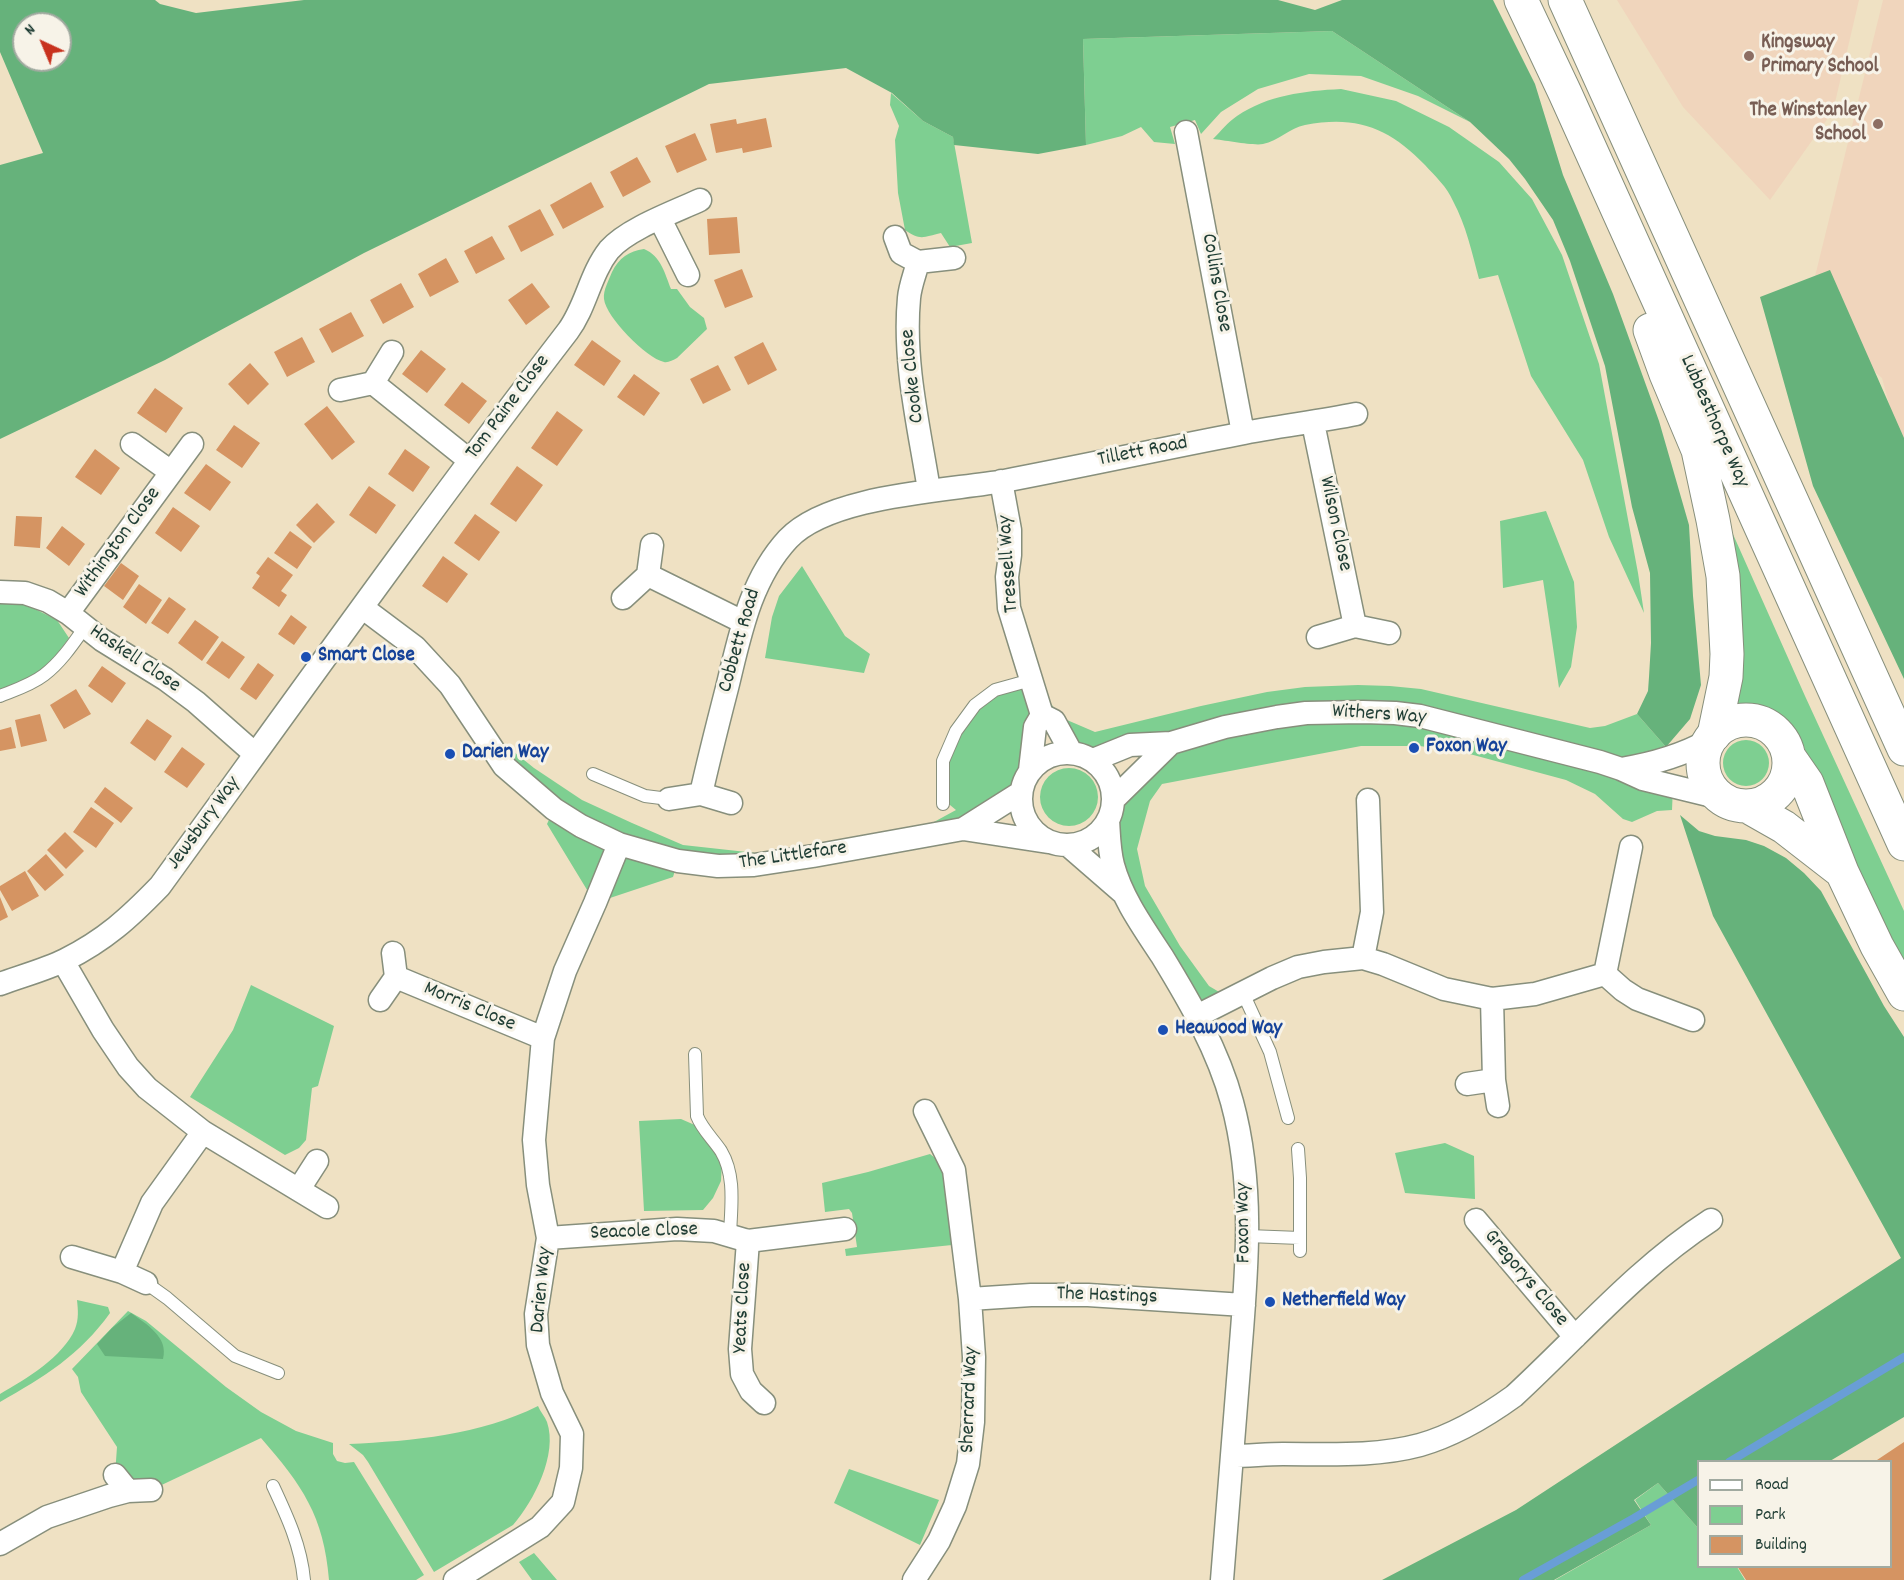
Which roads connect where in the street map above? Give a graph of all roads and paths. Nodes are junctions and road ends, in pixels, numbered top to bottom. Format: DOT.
graph roads {
  1 [pos="1521,0"];
  2 [pos="1565,0"];
  3 [pos="1580,127"];
  4 [pos="1186,132"];
  5 [pos="700,200"];
  6 [pos="660,219"];
  7 [pos="895,237"];
  8 [pos="954,258"];
  9 [pos="918,262"];
  10 [pos="688,275"];
  11 [pos="393,352"];
  12 [pos="373,384"];
  13 [pos="340,390"];
  14 [pos="1356,414"];
  15 [pos="1313,423"];
  16 [pos="1243,433"];
  17 [pos="132,444"];
  18 [pos="192,444"];
  19 [pos="469,460"];
  20 [pos="171,472"];
  21 [pos="1001,481"];
  22 [pos="929,490"];
  23 [pos="652,545"];
  24 [pos="648,575"];
  25 [pos="0,592"];
  26 [pos="623,598"];
  27 [pos="363,608"];
  28 [pos="77,620"];
  29 [pos="743,622"];
  30 [pos="1355,626"];
  31 [pos="1389,633"];
  32 [pos="1318,637"];
  33 [pos="1031,680"];
  34 [pos="0,696"];
  35 [pos="1042,715"];
  36 [pos="1712,738"];
  37 [pos="1171,743"];
  38 [pos="1904,749"];
  39 [pos="1071,752"];
  40 [pos="255,754"];
  41 [pos="1789,757"];
  42 [pos="1093,760"];
  43 [pos="1621,769"];
  44 [pos="1030,770"];
  45 [pos="593,774"];
  46 [pos="1020,793"];
  47 [pos="701,794"];
  48 [pos="669,799"];
  49 [pos="1368,801"];
  50 [pos="1734,802"];
  51 [pos="730,803"];
  52 [pos="943,804"];
  53 [pos="1111,810"];
  54 [pos="963,829"];
  55 [pos="619,844"];
  56 [pos="1058,844"];
  57 [pos="1904,844"];
  58 [pos="1630,847"];
  59 [pos="1842,872"];
  60 [pos="1123,893"];
  61 [pos="393,953"];
  62 [pos="1364,958"];
  63 [pos="63,961"];
  64 [pos="1605,974"];
  65 [pos="396,977"];
  66 [pos="0,984"];
  67 [pos="1243,993"];
  68 [pos="1904,994"];
  69 [pos="1492,999"];
  70 [pos="380,1000"];
  71 [pos="1197,1016"];
  72 [pos="1693,1020"];
  73 [pos="543,1038"];
  74 [pos="695,1054"];
  75 [pos="1494,1080"];
  76 [pos="1467,1084"];
  77 [pos="1498,1106"];
  78 [pos="925,1111"];
  79 [pos="1288,1118"];
  80 [pos="203,1131"];
  81 [pos="1298,1149"];
  82 [pos="317,1161"];
  83 [pos="299,1189"];
  84 [pos="327,1207"];
  85 [pos="1476,1220"];
  86 [pos="1710,1220"];
  87 [pos="845,1229"];
  88 [pos="1248,1236"];
  89 [pos="548,1238"];
  90 [pos="739,1238"];
  91 [pos="1300,1238"];
  92 [pos="1300,1251"];
  93 [pos="72,1257"];
  94 [pos="122,1272"];
  95 [pos="146,1283"];
  96 [pos="970,1299"];
  97 [pos="1244,1305"];
  98 [pos="1575,1337"];
  99 [pos="278,1373"];
  100 [pos="764,1403"];
  101 [pos="1232,1456"];
  102 [pos="273,1486"];
  103 [pos="151,1490"];
  104 [pos="0,1544"];
  105 [pos="304,1580"];
  106 [pos="455,1580"];
  107 [pos="914,1580"];
  108 [pos="1222,1580"];
  1 -- 3 [label="main road, Lubbesthorpe Way"];
  2 -- 38 [label="main road, Lubbesthorpe Way"];
  3 -- 36 [label="main road"];
  3 -- 57 [label="main road, Lubbesthorpe Way"];
  4 -- 16 [label="street, Collins Close"];
  5 -- 6 [label="street, Tom Paine Close"];
  6 -- 10 [label="street"];
  6 -- 19 [label="street, Tom Paine Close"];
  7 -- 9 [label="street"];
  8 -- 9 [label="street"];
  9 -- 22 [label="street, Cooke Close"];
  11 -- 12 [label="street"];
  12 -- 13 [label="street"];
  12 -- 19 [label="street"];
  14 -- 15 [label="street, Tillett Road"];
  15 -- 16 [label="street, Tillett Road"];
  15 -- 30 [label="street, Wilson Close"];
  16 -- 21 [label="street, Tillett Road"];
  17 -- 20 [label="street, Withington Close"];
  18 -- 20 [label="street, Withington Close"];
  19 -- 27 [label="street, Tom Paine Close"];
  20 -- 28 [label="street, Withington Close"];
  21 -- 22 [label="street, Tillett Road"];
  21 -- 33 [label="street, Tressell Way"];
  22 -- 29 [label="street, Cobbett Road"];
  23 -- 24 [label="street"];
  24 -- 26 [label="street"];
  24 -- 29 [label="street"];
  25 -- 28 [label="street, Haskell Close"];
  27 -- 40 [label="street, Jewsbury Way"];
  27 -- 55 [label="street, The Littlefare"];
  28 -- 34 [label="lane"];
  28 -- 40 [label="street, Haskell Close"];
  29 -- 47 [label="street, Cobbett Road"];
  30 -- 31 [label="street"];
  30 -- 32 [label="street"];
  33 -- 35 [label="street, Tressell Way"];
  33 -- 52 [label="lane"];
  35 -- 39 [label="street, Tressell Way"];
  35 -- 44 [label="street"];
  36 -- 41 [label="main road"];
  36 -- 43 [label="street, Withers Way"];
  36 -- 50 [label="main road"];
  37 -- 42 [label="street, Withers Way"];
  37 -- 43 [label="street, Withers Way"];
  37 -- 53 [label="street, Withers Way"];
  39 -- 42 [label="street"];
  39 -- 44 [label="street"];
  40 -- 63 [label="street, Jewsbury Way"];
  41 -- 50 [label="main road"];
  41 -- 59 [label="main road, Withers Way"];
  42 -- 53 [label="street"];
  43 -- 50 [label="street, Withers Way"];
  44 -- 46 [label="street"];
  45 -- 48 [label="lane"];
  46 -- 54 [label="street, The Littlefare"];
  46 -- 56 [label="street"];
  47 -- 48 [label="street"];
  47 -- 51 [label="street"];
  49 -- 62 [label="street"];
  50 -- 59 [label="main road, Withers Way"];
  53 -- 56 [label="street"];
  53 -- 60 [label="street, Foxon Way"];
  54 -- 55 [label="street, The Littlefare"];
  54 -- 56 [label="street, The Littlefare"];
  55 -- 73 [label="street, Darien Way"];
  56 -- 60 [label="street, Foxon Way"];
  58 -- 64 [label="street"];
  59 -- 68 [label="main road, Withers Way"];
  60 -- 71 [label="street, Foxon Way"];
  61 -- 65 [label="street, Morris Close"];
  62 -- 67 [label="street"];
  62 -- 69 [label="street"];
  63 -- 66 [label="street, Jewsbury Way"];
  63 -- 80 [label="street"];
  64 -- 69 [label="street"];
  64 -- 72 [label="street"];
  65 -- 70 [label="street, Morris Close"];
  65 -- 73 [label="street, Morris Close"];
  67 -- 71 [label="street"];
  67 -- 79 [label="lane"];
  69 -- 75 [label="street"];
  71 -- 88 [label="street, Foxon Way"];
  73 -- 89 [label="street, Darien Way"];
  74 -- 90 [label="lane"];
  75 -- 76 [label="street"];
  75 -- 77 [label="street"];
  78 -- 96 [label="street, Sherrard Way"];
  80 -- 83 [label="street"];
  80 -- 94 [label="street"];
  81 -- 91 [label="lane"];
  82 -- 83 [label="street"];
  83 -- 84 [label="street"];
  85 -- 98 [label="street, Gregorys Close"];
  86 -- 98 [label="street"];
  87 -- 90 [label="street, Seacole Close"];
  88 -- 91 [label="lane"];
  88 -- 97 [label="street, Foxon Way"];
  89 -- 90 [label="street, Seacole Close"];
  89 -- 106 [label="street, Darien Way"];
  90 -- 100 [label="street, Yeats Close"];
  91 -- 92 [label="lane"];
  93 -- 94 [label="street"];
  94 -- 95 [label="street"];
  95 -- 99 [label="lane"];
  96 -- 97 [label="street, The Hastings"];
  96 -- 107 [label="street, Sherrard Way"];
  97 -- 101 [label="street, Foxon Way"];
  98 -- 101 [label="street"];
  101 -- 108 [label="street, Foxon Way"];
  102 -- 105 [label="lane"];
  103 -- 104 [label="street"];
}
